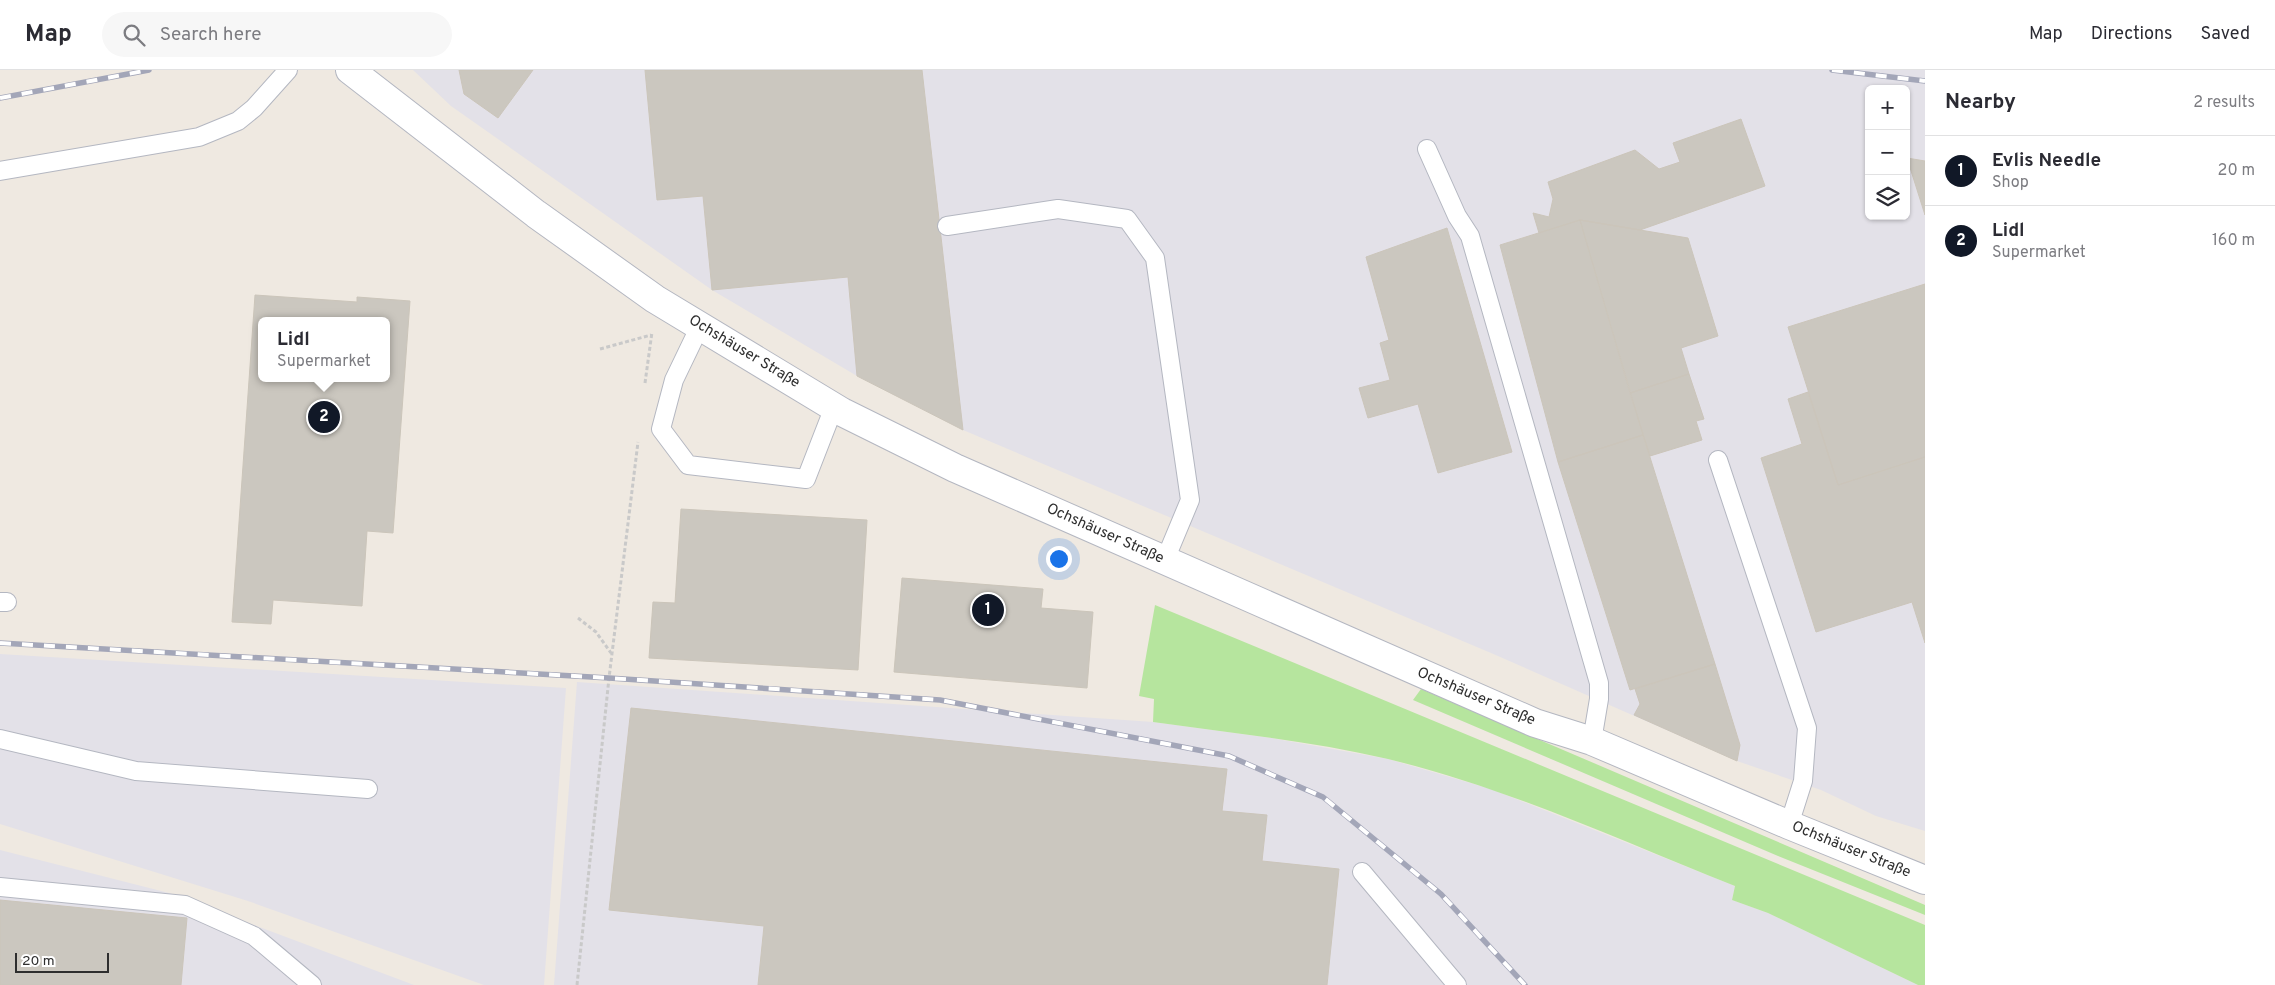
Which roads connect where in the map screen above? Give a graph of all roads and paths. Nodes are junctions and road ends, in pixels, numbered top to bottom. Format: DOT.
graph roads {
  1 [pos="288,70"];
  2 [pos="350,70"];
  3 [pos="1427,149"];
  4 [pos="0,171"];
  5 [pos="946,226"];
  6 [pos="655,299"];
  7 [pos="700,326"];
  8 [pos="651,335"];
  9 [pos="600,349"];
  10 [pos="644,393"];
  11 [pos="834,407"];
  12 [pos="638,441"];
  13 [pos="1718,460"];
  14 [pos="1165,560"];
  15 [pos="578,618"];
  16 [pos="612,654"];
  17 [pos="0,738"];
  18 [pos="1592,741"];
  19 [pos="368,789"];
  20 [pos="1789,825"];
  21 [pos="1362,872"];
  22 [pos="1925,880"];
  23 [pos="0,887"];
  24 [pos="305,982"];
  25 [pos="577,985"];
  26 [pos="1457,985"];
  1 -- 4 [label="lane"];
  2 -- 6 [label="street, Ochshäuser Straße"];
  3 -- 18 [label="lane"];
  5 -- 14 [label="lane"];
  6 -- 7 [label="street, Ochshäuser Straße"];
  6 -- 8 [label="path"];
  7 -- 11 [label="street, Ochshäuser Straße"];
  7 -- 11 [label="lane"];
  8 -- 9 [label="path"];
  8 -- 10 [label="path"];
  11 -- 14 [label="street, Ochshäuser Straße"];
  12 -- 16 [label="path"];
  13 -- 20 [label="lane"];
  14 -- 18 [label="street, Ochshäuser Straße"];
  15 -- 16 [label="path"];
  16 -- 25 [label="path"];
  17 -- 19 [label="lane"];
  18 -- 20 [label="street, Ochshäuser Straße"];
  20 -- 22 [label="street, Ochshäuser Straße"];
  21 -- 26 [label="lane"];
  23 -- 24 [label="lane"];
}
